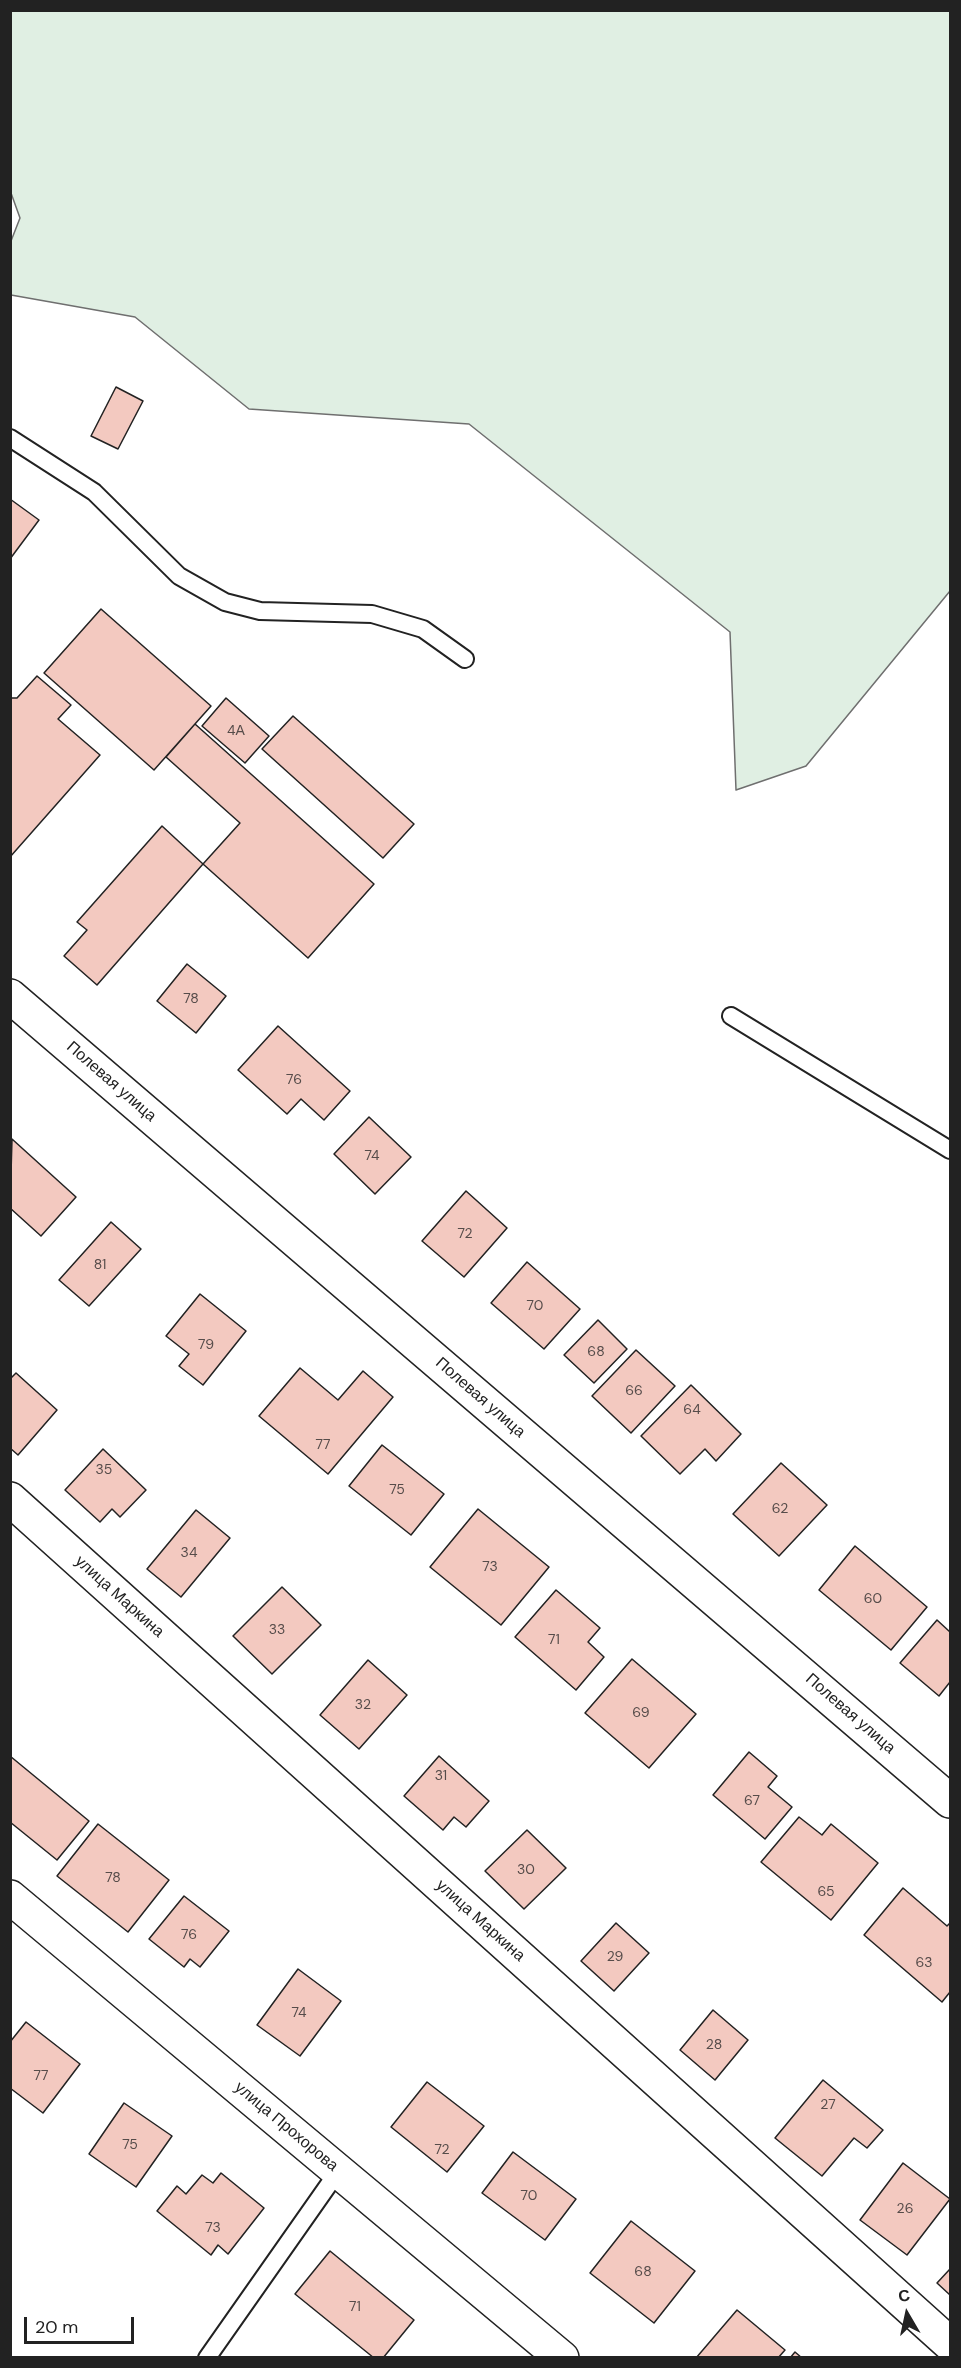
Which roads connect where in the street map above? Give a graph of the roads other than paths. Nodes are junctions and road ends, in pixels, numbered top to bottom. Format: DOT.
graph roads {
  1 [pos="10,438"];
  2 [pos="465,660"];
  3 [pos="10,996"];
  4 [pos="731,1016"];
  5 [pos="951,1150"];
  6 [pos="10,1499"];
  7 [pos="951,1801"];
  8 [pos="10,1896"];
  9 [pos="339,2170"];
  10 [pos="951,2344"];
  11 [pos="207,2358"];
  12 [pos="561,2358"];
  1 -- 2 [label="lane"];
  3 -- 7 [label="street, Полевая улица"];
  4 -- 5 [label="lane"];
  6 -- 10 [label="street, улица Маркина"];
  8 -- 9 [label="street, улица Прохорова"];
  9 -- 11 [label="lane"];
  9 -- 12 [label="street, улица Прохорова"];
}
